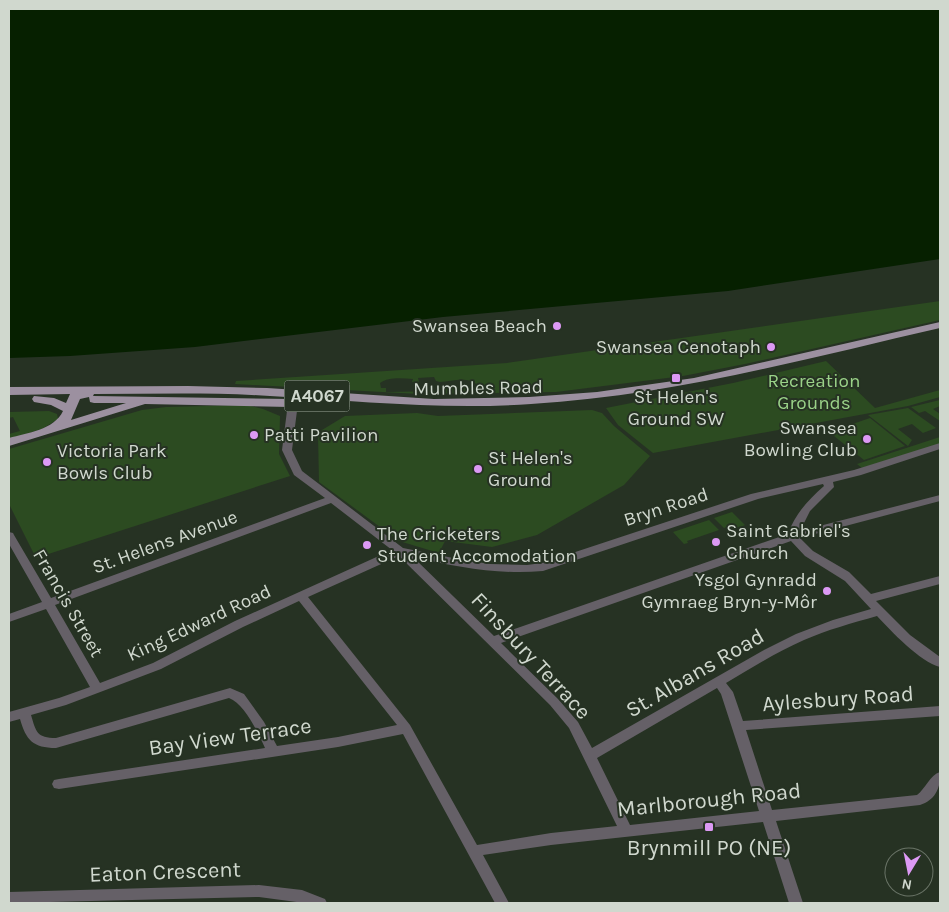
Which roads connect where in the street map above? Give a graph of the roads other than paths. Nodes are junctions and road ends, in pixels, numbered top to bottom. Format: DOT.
graph roads {
  1 [pos="940,324"];
  2 [pos="940,331"];
  3 [pos="104,390"];
  4 [pos="9,391"];
  5 [pos="49,391"];
  6 [pos="598,398"];
  7 [pos="161,399"];
  8 [pos="9,400"];
  9 [pos="77,401"];
  10 [pos="292,403"];
  11 [pos="531,403"];
  12 [pos="76,422"];
  13 [pos="50,430"];
  14 [pos="9,442"];
  15 [pos="940,446"];
  16 [pos="827,480"];
  17 [pos="940,498"];
  18 [pos="333,499"];
  19 [pos="9,535"];
  20 [pos="793,536"];
  21 [pos="400,551"];
  22 [pos="940,580"];
  23 [pos="301,596"];
  24 [pos="868,599"];
  25 [pos="48,604"];
  26 [pos="879,611"];
  27 [pos="9,618"];
  28 [pos="493,641"];
  29 [pos="940,663"];
  30 [pos="718,682"];
  31 [pos="97,688"];
  32 [pos="24,712"];
  33 [pos="940,712"];
  34 [pos="9,717"];
  35 [pos="739,726"];
  36 [pos="406,728"];
  37 [pos="273,752"];
  38 [pos="590,755"];
  39 [pos="940,777"];
  40 [pos="59,784"];
  41 [pos="766,815"];
  42 [pos="626,830"];
  43 [pos="473,851"];
  44 [pos="9,898"];
  45 [pos="45,900"];
  46 [pos="320,903"];
  47 [pos="502,903"];
  48 [pos="796,903"];
  1 -- 6 [label="main road, Mumbles Road"];
  2 -- 6 [label="main road, Mumbles Road"];
  3 -- 5 [label="main road, Mumbles Road / A4067"];
  3 -- 9 [label="main road"];
  3 -- 11 [label="main road, Mumbles Road / A4067"];
  4 -- 5 [label="main road, A4067"];
  5 -- 9 [label="main road"];
  6 -- 11 [label="main road, Mumbles Road"];
  7 -- 9 [label="main road, Mumbles Road / A4067"];
  7 -- 10 [label="main road, Mumbles Road / A4067"];
  7 -- 12 [label="main road"];
  8 -- 9 [label="main road"];
  9 -- 12 [label="main road"];
  9 -- 13 [label="main road"];
  10 -- 11 [label="main road, Mumbles Road / A4067"];
  10 -- 18 [label="street, Finsbury Terrace"];
  12 -- 13 [label="main road"];
  13 -- 14 [label="main road"];
  15 -- 16 [label="street, Bryn Road"];
  16 -- 20 [label="street"];
  16 -- 21 [label="street, Bryn Road"];
  17 -- 20 [label="street"];
  18 -- 21 [label="street, Finsbury Terrace"];
  18 -- 25 [label="street, St. Helens Avenue"];
  19 -- 25 [label="street, Francis Street"];
  20 -- 24 [label="street"];
  20 -- 28 [label="street"];
  21 -- 23 [label="street, King Edward Road"];
  21 -- 28 [label="street, Finsbury Terrace"];
  22 -- 24 [label="street"];
  23 -- 31 [label="street, King Edward Road"];
  23 -- 36 [label="street"];
  24 -- 26 [label="street"];
  25 -- 27 [label="street, St. Helens Avenue"];
  25 -- 31 [label="street, Francis Street"];
  26 -- 29 [label="street"];
  26 -- 30 [label="street, St. Albans Road"];
  28 -- 38 [label="street, Finsbury Terrace"];
  30 -- 35 [label="street"];
  30 -- 38 [label="street, St. Albans Road"];
  31 -- 32 [label="street, King Edward Road"];
  32 -- 34 [label="street, King Edward Road"];
  32 -- 37 [label="street"];
  33 -- 35 [label="street, Aylesbury Road"];
  35 -- 41 [label="street"];
  36 -- 37 [label="street, Bay View Terrace"];
  36 -- 43 [label="street"];
  37 -- 40 [label="street, Bay View Terrace"];
  38 -- 42 [label="street, Finsbury Terrace"];
  39 -- 41 [label="street, Marlborough Road"];
  41 -- 42 [label="street, Marlborough Road"];
  41 -- 48 [label="street"];
  42 -- 43 [label="street, Marlborough Road"];
  43 -- 47 [label="street"];
  44 -- 45 [label="street, Eaton Crescent"];
  45 -- 46 [label="street, Eaton Crescent"];
}
